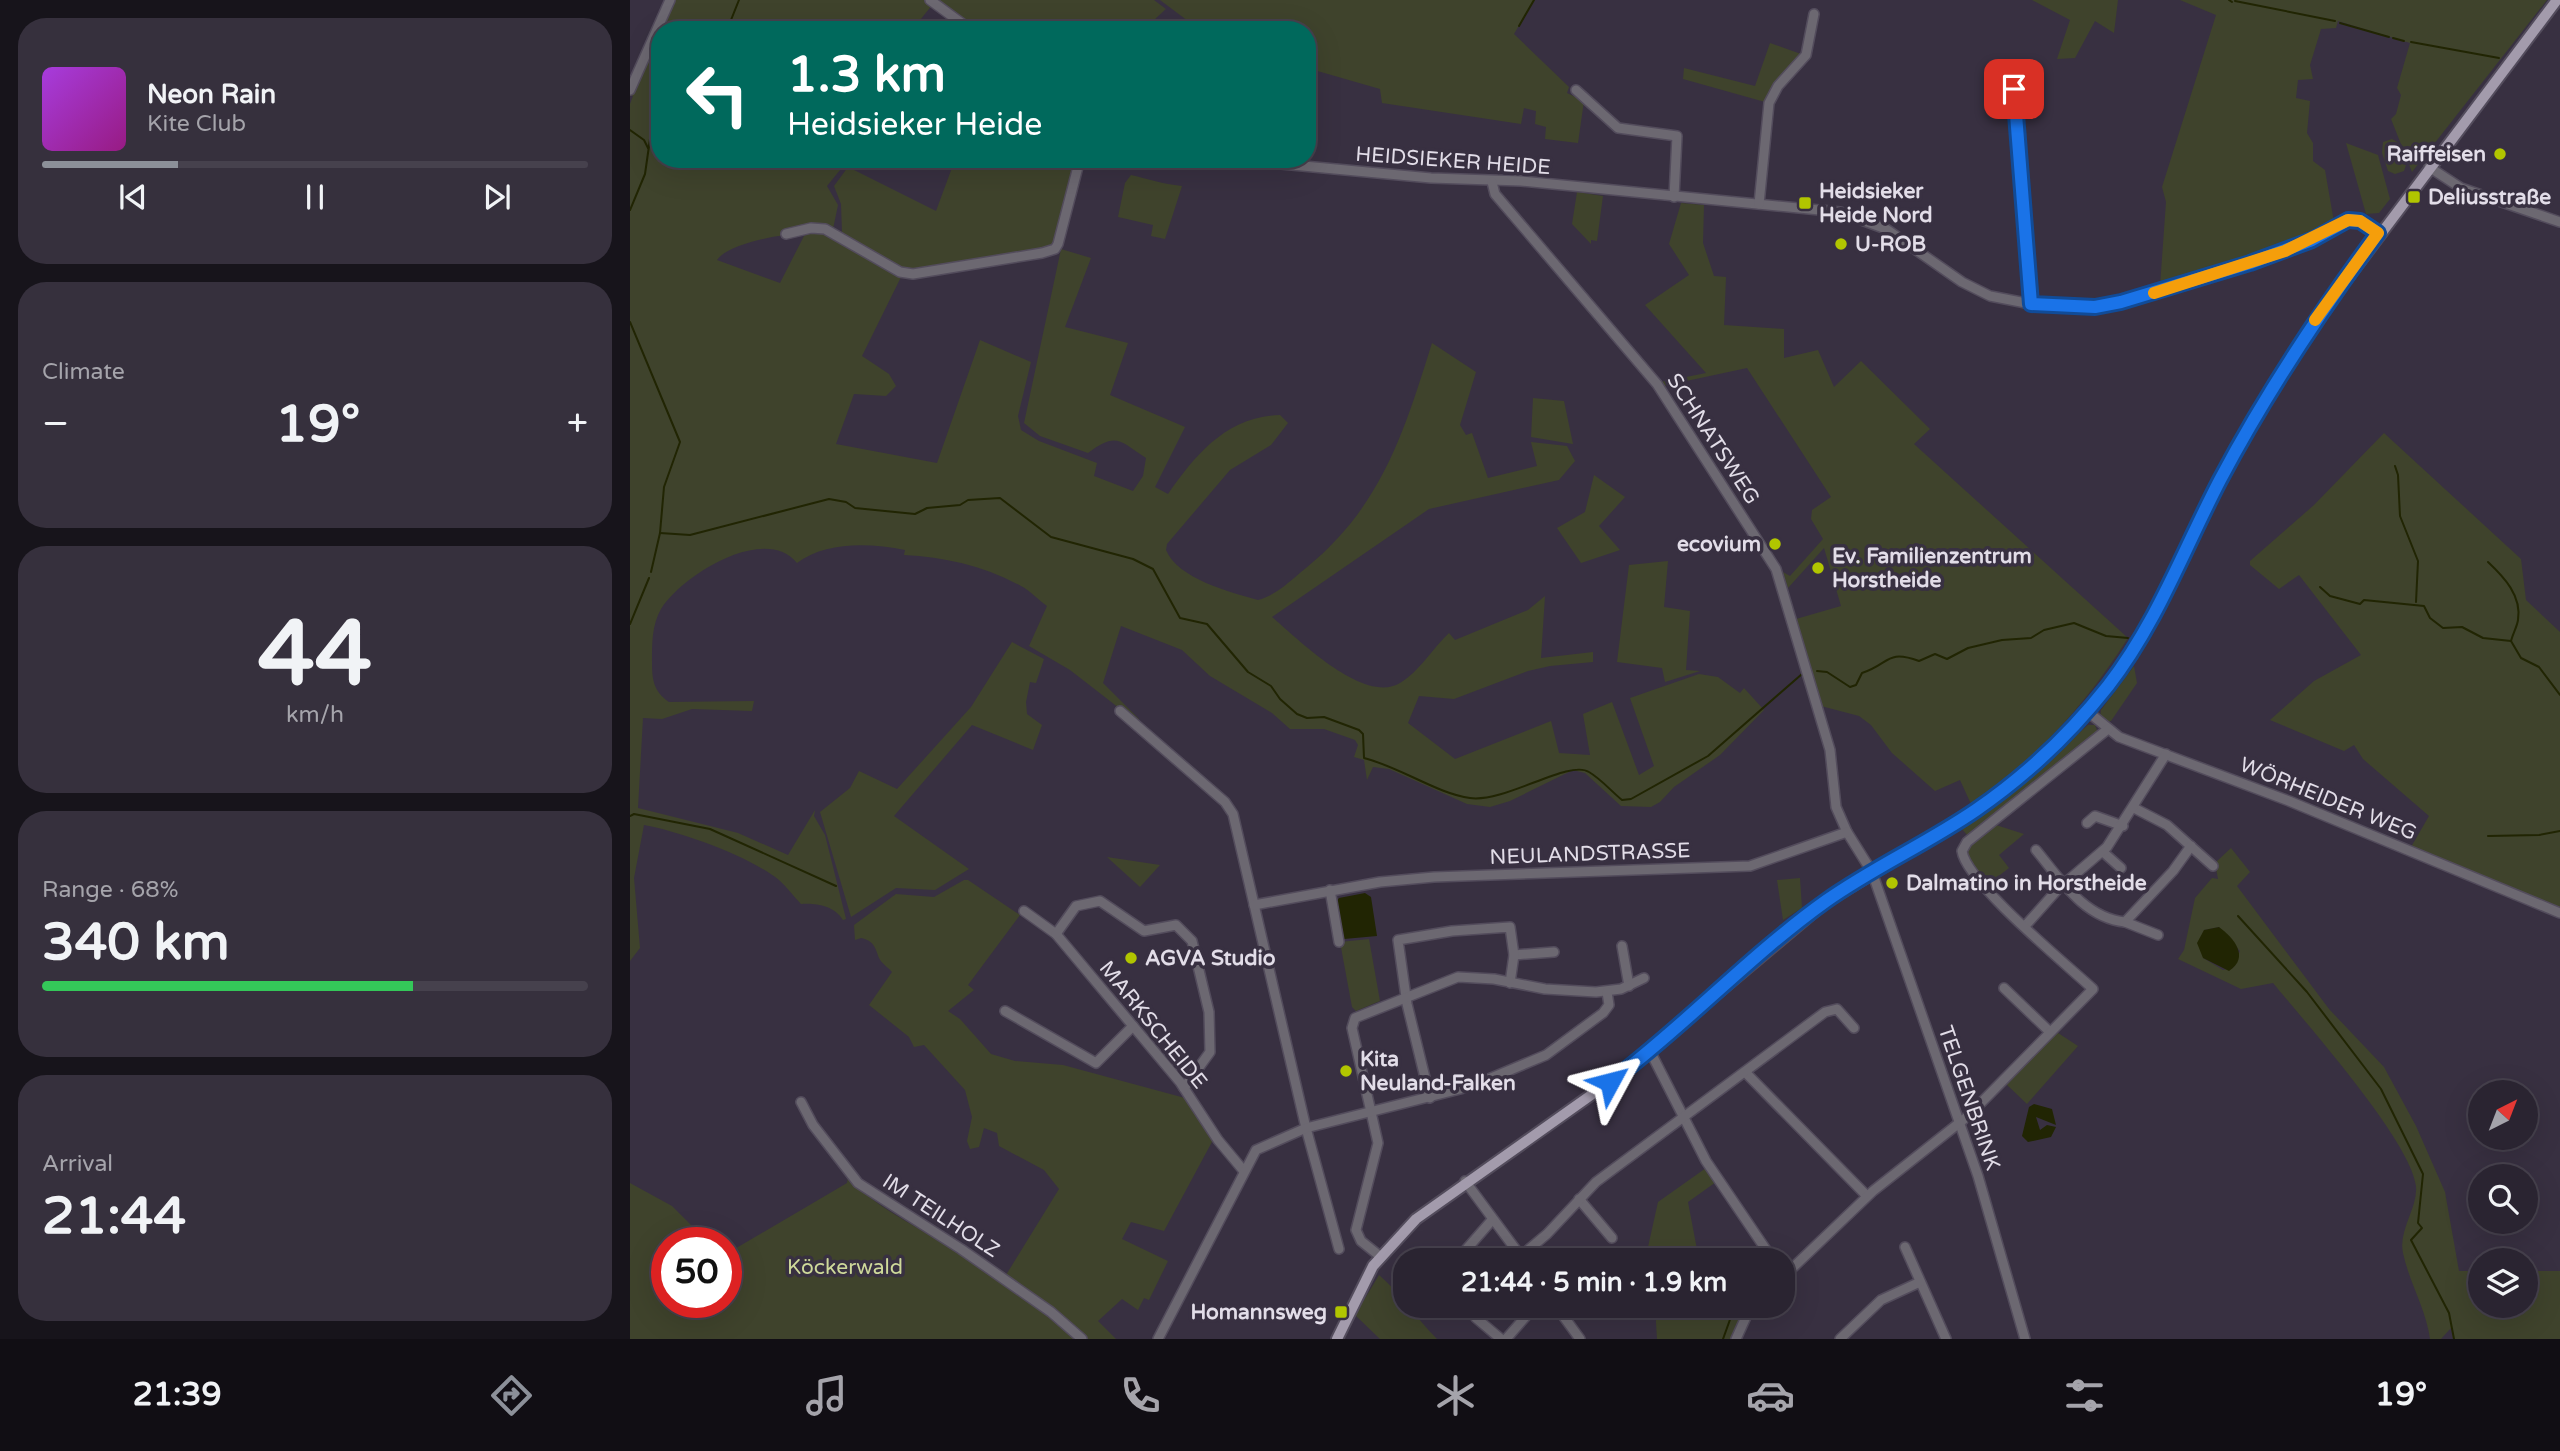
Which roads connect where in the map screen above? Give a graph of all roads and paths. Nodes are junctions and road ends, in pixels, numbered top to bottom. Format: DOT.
graph roads {
  1 [pos="670,0"];
  2 [pos="930,0"];
  3 [pos="2557,0"];
  4 [pos="1814,14"];
  5 [pos="661,21"];
  6 [pos="959,21"];
  7 [pos="651,43"];
  8 [pos="2017,74"];
  9 [pos="630,90"];
  10 [pos="1576,90"];
  11 [pos="1316,166"];
  12 [pos="2429,167"];
  13 [pos="1078,168"];
  14 [pos="1492,181"];
  15 [pos="1674,197"];
  16 [pos="1759,204"];
  17 [pos="2560,222"];
  18 [pos="2378,233"];
  19 [pos="786,234"];
  20 [pos="2031,304"];
  21 [pos="1120,711"];
  22 [pos="2087,711"];
  23 [pos="2108,729"];
  24 [pos="2166,754"];
  25 [pos="2134,808"];
  26 [pos="2087,823"];
  27 [pos="2123,826"];
  28 [pos="1847,832"];
  29 [pos="2191,846"];
  30 [pos="2036,850"];
  31 [pos="2103,852"];
  32 [pos="2213,866"];
  33 [pos="2121,868"];
  34 [pos="1872,872"];
  35 [pos="2063,884"];
  36 [pos="1330,890"];
  37 [pos="1254,905"];
  38 [pos="1024,911"];
  39 [pos="2560,913"];
  40 [pos="2125,922"];
  41 [pos="2025,926"];
  42 [pos="1056,933"];
  43 [pos="2158,935"];
  44 [pos="1339,942"];
  45 [pos="1622,946"];
  46 [pos="1554,952"];
  47 [pos="1514,955"];
  48 [pos="1644,978"];
  49 [pos="1510,983"];
  50 [pos="1629,986"];
  51 [pos="2004,988"];
  52 [pos="1607,992"];
  53 [pos="1407,996"];
  54 [pos="1005,1012"];
  55 [pos="1133,1026"];
  56 [pos="1854,1028"];
  57 [pos="2050,1032"];
  58 [pos="1650,1051"];
  59 [pos="1745,1072"];
  60 [pos="1184,1088"];
  61 [pos="1430,1098"];
  62 [pos="802,1102"];
  63 [pos="1374,1112"];
  64 [pos="1685,1116"];
  65 [pos="1959,1122"];
  66 [pos="1306,1128"];
  67 [pos="1243,1170"];
  68 [pos="1465,1181"];
  69 [pos="1867,1196"];
  70 [pos="1579,1199"];
  71 [pos="1492,1220"];
  72 [pos="1612,1238"];
  73 [pos="1905,1247"];
  74 [pos="1468,1248"];
  75 [pos="1514,1248"];
  76 [pos="1532,1248"];
  77 [pos="1765,1248"];
  78 [pos="1339,1249"];
  79 [pos="1381,1257"];
  80 [pos="1795,1265"];
  81 [pos="1920,1282"];
  82 [pos="1476,1318"];
  83 [pos="1524,1318"];
  84 [pos="1564,1318"];
  85 [pos="1746,1318"];
  86 [pos="1578,1338"];
  87 [pos="1082,1339"];
  88 [pos="1158,1339"];
  89 [pos="1337,1339"];
  90 [pos="1504,1339"];
  91 [pos="1735,1339"];
  92 [pos="1840,1339"];
  93 [pos="1946,1339"];
  94 [pos="2025,1339"];
  1 -- 5 [label="street"];
  2 -- 6 [label="street"];
  3 -- 12 [label="main road"];
  4 -- 16 [label="street"];
  7 -- 9 [label="street"];
  8 -- 20 [label="street"];
  10 -- 15 [label="street"];
  11 -- 14 [label="street, HEIDSIEKER HEIDE"];
  12 -- 17 [label="street"];
  12 -- 18 [label="main road"];
  13 -- 19 [label="street"];
  14 -- 15 [label="street, HEIDSIEKER HEIDE"];
  14 -- 28 [label="street, SCHNATSWEG"];
  15 -- 16 [label="street, HEIDSIEKER HEIDE"];
  16 -- 20 [label="street, HEIDSIEKER HEIDE"];
  18 -- 20 [label="street, HEIDSIEKER HEIDE"];
  18 -- 22 [label="main road"];
  21 -- 37 [label="street"];
  22 -- 23 [label="street, WÖRHEIDER WEG"];
  22 -- 34 [label="main road"];
  23 -- 24 [label="street, WÖRHEIDER WEG"];
  23 -- 41 [label="street"];
  24 -- 25 [label="street"];
  24 -- 39 [label="street, WÖRHEIDER WEG"];
  25 -- 27 [label="street"];
  25 -- 29 [label="street"];
  26 -- 27 [label="street"];
  27 -- 31 [label="street"];
  28 -- 34 [label="street, SCHNATSWEG"];
  28 -- 36 [label="street, NEULANDSTRASSE"];
  29 -- 32 [label="street"];
  29 -- 40 [label="street"];
  30 -- 35 [label="street"];
  31 -- 33 [label="street"];
  31 -- 35 [label="street"];
  34 -- 58 [label="main road"];
  34 -- 65 [label="street, TELGENBRINK"];
  35 -- 40 [label="street"];
  35 -- 41 [label="street"];
  36 -- 37 [label="street, NEULANDSTRASSE"];
  36 -- 44 [label="street"];
  37 -- 66 [label="street"];
  38 -- 42 [label="street, MARKSCHEIDE"];
  40 -- 43 [label="street"];
  41 -- 57 [label="street"];
  42 -- 55 [label="street, MARKSCHEIDE"];
  42 -- 60 [label="street"];
  45 -- 50 [label="street"];
  46 -- 47 [label="street"];
  47 -- 49 [label="street"];
  47 -- 53 [label="street"];
  48 -- 50 [label="street"];
  49 -- 52 [label="street"];
  49 -- 53 [label="street"];
  50 -- 52 [label="street"];
  51 -- 57 [label="street"];
  52 -- 61 [label="street"];
  53 -- 61 [label="street"];
  53 -- 63 [label="street"];
  54 -- 55 [label="street"];
  55 -- 60 [label="street, MARKSCHEIDE"];
  56 -- 59 [label="street"];
  57 -- 65 [label="street"];
  58 -- 64 [label="street"];
  58 -- 68 [label="main road"];
  59 -- 64 [label="street"];
  59 -- 69 [label="street"];
  60 -- 67 [label="street, MARKSCHEIDE"];
  61 -- 63 [label="street"];
  62 -- 87 [label="street, IM TEILHOLZ"];
  63 -- 66 [label="street"];
  63 -- 79 [label="street"];
  64 -- 70 [label="street"];
  64 -- 77 [label="street"];
  65 -- 69 [label="street"];
  65 -- 94 [label="street, TELGENBRINK"];
  66 -- 67 [label="street"];
  66 -- 78 [label="street"];
  67 -- 88 [label="street"];
  68 -- 71 [label="street"];
  68 -- 79 [label="main road"];
  69 -- 80 [label="street"];
  70 -- 72 [label="street"];
  70 -- 76 [label="street"];
  71 -- 74 [label="street"];
  71 -- 75 [label="street"];
  73 -- 81 [label="street"];
  79 -- 89 [label="main road"];
  81 -- 92 [label="street"];
  81 -- 93 [label="street"];
  82 -- 90 [label="street"];
  83 -- 90 [label="street"];
  84 -- 86 [label="street"];
  85 -- 91 [label="street"];
}
